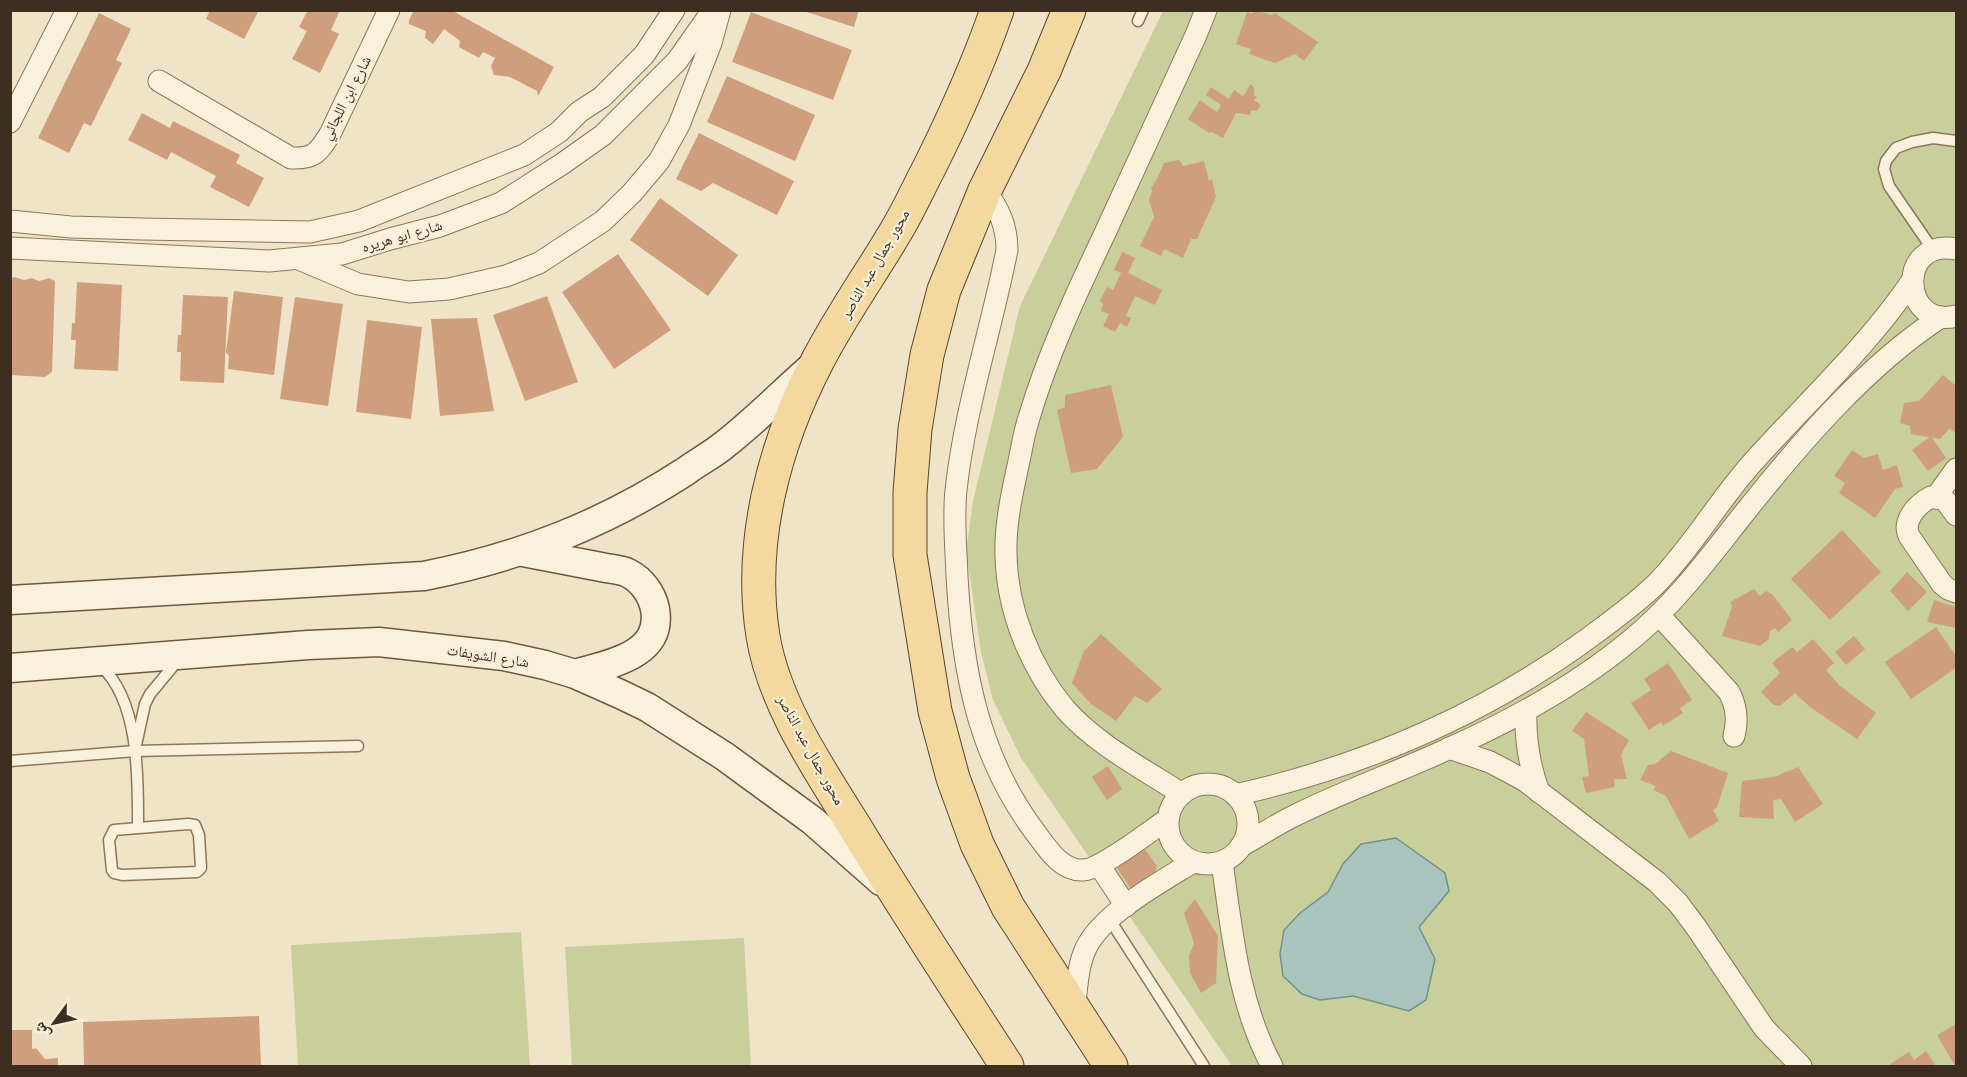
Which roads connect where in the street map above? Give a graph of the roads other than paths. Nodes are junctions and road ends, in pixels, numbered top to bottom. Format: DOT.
graph roads {
  1 [pos="67,10"];
  2 [pos="389,10"];
  3 [pos="674,10"];
  4 [pos="713,10"];
  5 [pos="720,10"];
  6 [pos="997,10"];
  7 [pos="1069,10"];
  8 [pos="1206,10"];
  9 [pos="159,81"];
  10 [pos="10,122"];
  11 [pos="1956,141"];
  12 [pos="986,190"];
  13 [pos="10,221"];
  14 [pos="10,248"];
  15 [pos="1956,249"];
  16 [pos="1933,250"];
  17 [pos="298,259"];
  18 [pos="1912,281"];
  19 [pos="1949,316"];
  20 [pos="817,363"];
  21 [pos="1956,469"];
  22 [pos="1936,497"];
  23 [pos="1956,515"];
  24 [pos="523,552"];
  25 [pos="1956,592"];
  26 [pos="10,600"];
  27 [pos="1660,616"];
  28 [pos="184,654"];
  29 [pos="97,662"];
  30 [pos="10,668"];
  31 [pos="575,674"];
  32 [pos="1526,711"];
  33 [pos="1734,736"];
  34 [pos="358,746"];
  35 [pos="1449,748"];
  36 [pos="135,751"];
  37 [pos="10,761"];
  38 [pos="1539,792"];
  39 [pos="1182,794"];
  40 [pos="1235,795"];
  41 [pos="1168,819"];
  42 [pos="138,828"];
  43 [pos="1241,846"];
  44 [pos="1193,862"];
  45 [pos="1222,862"];
  46 [pos="1100,865"];
  47 [pos="896,894"];
  48 [pos="1118,913"];
  49 [pos="1074,1010"];
  50 [pos="1007,1066"];
  51 [pos="1111,1066"];
  52 [pos="1204,1066"];
  53 [pos="1272,1066"];
  54 [pos="1801,1066"];
  1 -- 10 [label="street"];
  2 -- 9 [label="street, شارع ابن اللجائي"];
  3 -- 13 [label="street, شارع ابو هريره"];
  4 -- 17 [label="street, شارع ابو هريره"];
  5 -- 17 [label="street"];
  6 -- 20 [label="main road, محور جمال عبد الناصر"];
  7 -- 12 [label="main road"];
  8 -- 39 [label="street"];
  11 -- 16 [label="lane"];
  12 -- 46 [label="street"];
  12 -- 49 [label="main road"];
  14 -- 17 [label="street, شارع ابو هريره"];
  15 -- 16 [label="street"];
  16 -- 18 [label="street"];
  18 -- 19 [label="street"];
  18 -- 40 [label="street"];
  19 -- 27 [label="street"];
  20 -- 24 [label="main road"];
  20 -- 47 [label="main road, محور جمال عبد الناصر"];
  21 -- 22 [label="street"];
  22 -- 23 [label="street"];
  22 -- 25 [label="street"];
  24 -- 26 [label="main road"];
  24 -- 31 [label="main road"];
  27 -- 32 [label="street"];
  27 -- 33 [label="street"];
  28 -- 29 [label="main road, شارع الشويفات"];
  28 -- 31 [label="main road, شارع الشويفات"];
  28 -- 36 [label="lane"];
  29 -- 30 [label="main road, شارع الشويفات"];
  29 -- 36 [label="lane"];
  31 -- 47 [label="main road, شارع الشويفات"];
  32 -- 35 [label="street"];
  32 -- 38 [label="street"];
  34 -- 36 [label="lane"];
  35 -- 38 [label="street"];
  35 -- 43 [label="street"];
  36 -- 37 [label="lane"];
  36 -- 42 [label="lane"];
  38 -- 54 [label="street"];
  39 -- 40 [label="street"];
  39 -- 41 [label="street"];
  40 -- 43 [label="street"];
  41 -- 44 [label="street"];
  41 -- 46 [label="street"];
  42 -- 42 [label="lane"];
  43 -- 45 [label="street"];
  44 -- 45 [label="street"];
  44 -- 48 [label="street"];
  45 -- 53 [label="street"];
  46 -- 48 [label="street"];
  47 -- 50 [label="main road, محور جمال عبد الناصر"];
  48 -- 49 [label="street"];
  48 -- 52 [label="lane"];
  49 -- 51 [label="main road"];
}
